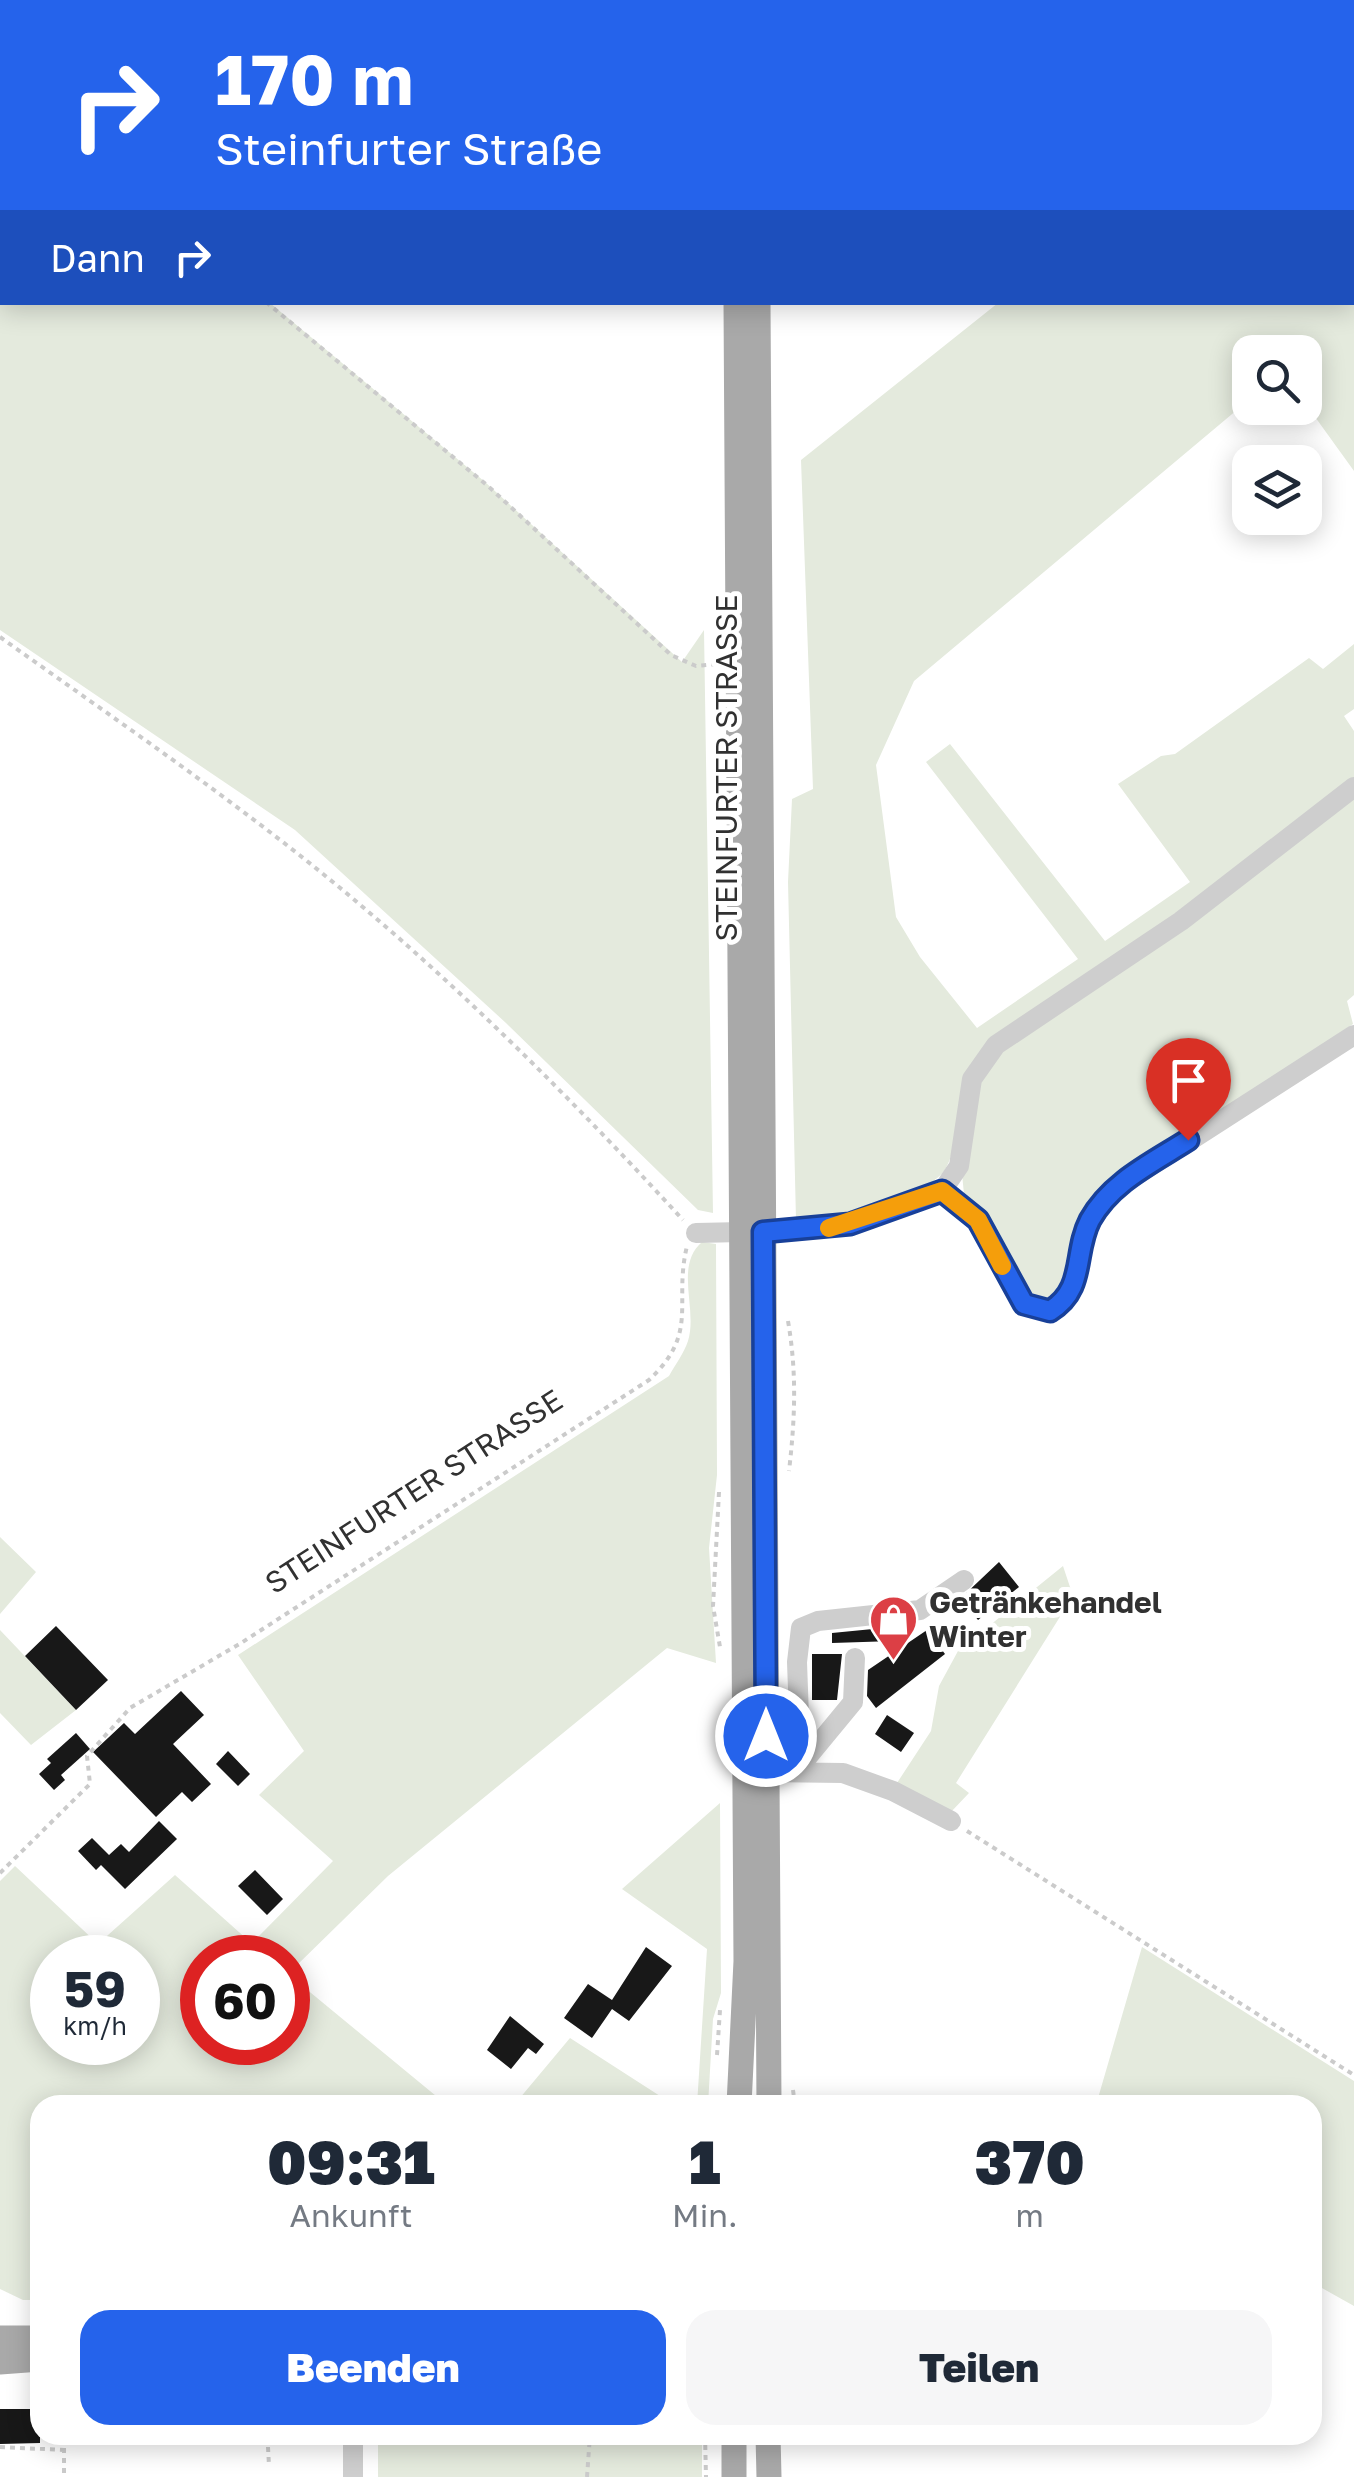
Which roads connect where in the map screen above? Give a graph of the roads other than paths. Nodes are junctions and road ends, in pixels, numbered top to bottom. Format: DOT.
graph roads {
  1 [pos="736,305"];
  2 [pos="758,305"];
  3 [pos="1354,788"];
  4 [pos="1354,1035"];
  5 [pos="942,1191"];
  6 [pos="753,1232"];
  7 [pos="696,1233"];
  8 [pos="964,1580"];
  9 [pos="765,1625"];
  10 [pos="801,1628"];
  11 [pos="855,1658"];
  12 [pos="801,1768"];
  13 [pos="766,1772"];
  14 [pos="951,1821"];
  15 [pos="739,2095"];
  16 [pos="769,2095"];
  17 [pos="30,2338"];
  18 [pos="0,2340"];
  19 [pos="0,2359"];
  20 [pos="30,2359"];
  21 [pos="353,2445"];
  22 [pos="734,2445"];
  23 [pos="768,2445"];
  24 [pos="353,2477"];
  25 [pos="734,2477"];
  26 [pos="769,2477"];
  1 -- 6 [label="main road, STEINFURTER STRASSE"];
  2 -- 6 [label="main road, STEINFURTER STRASSE"];
  3 -- 5 [label="street"];
  4 -- 5 [label="street"];
  5 -- 6 [label="street"];
  6 -- 7 [label="street"];
  6 -- 9 [label="main road, STEINFURTER STRASSE"];
  6 -- 15 [label="main road, STEINFURTER STRASSE"];
  8 -- 10 [label="street"];
  9 -- 10 [label="street"];
  9 -- 13 [label="main road, STEINFURTER STRASSE"];
  10 -- 12 [label="street"];
  11 -- 12 [label="street"];
  12 -- 13 [label="street"];
  12 -- 14 [label="street"];
  13 -- 16 [label="main road, STEINFURTER STRASSE"];
  17 -- 18 [label="main road"];
  18 -- 19 [label="main road"];
  19 -- 20 [label="main road"];
  21 -- 24 [label="street"];
  22 -- 25 [label="main road"];
  23 -- 26 [label="main road"];
}
